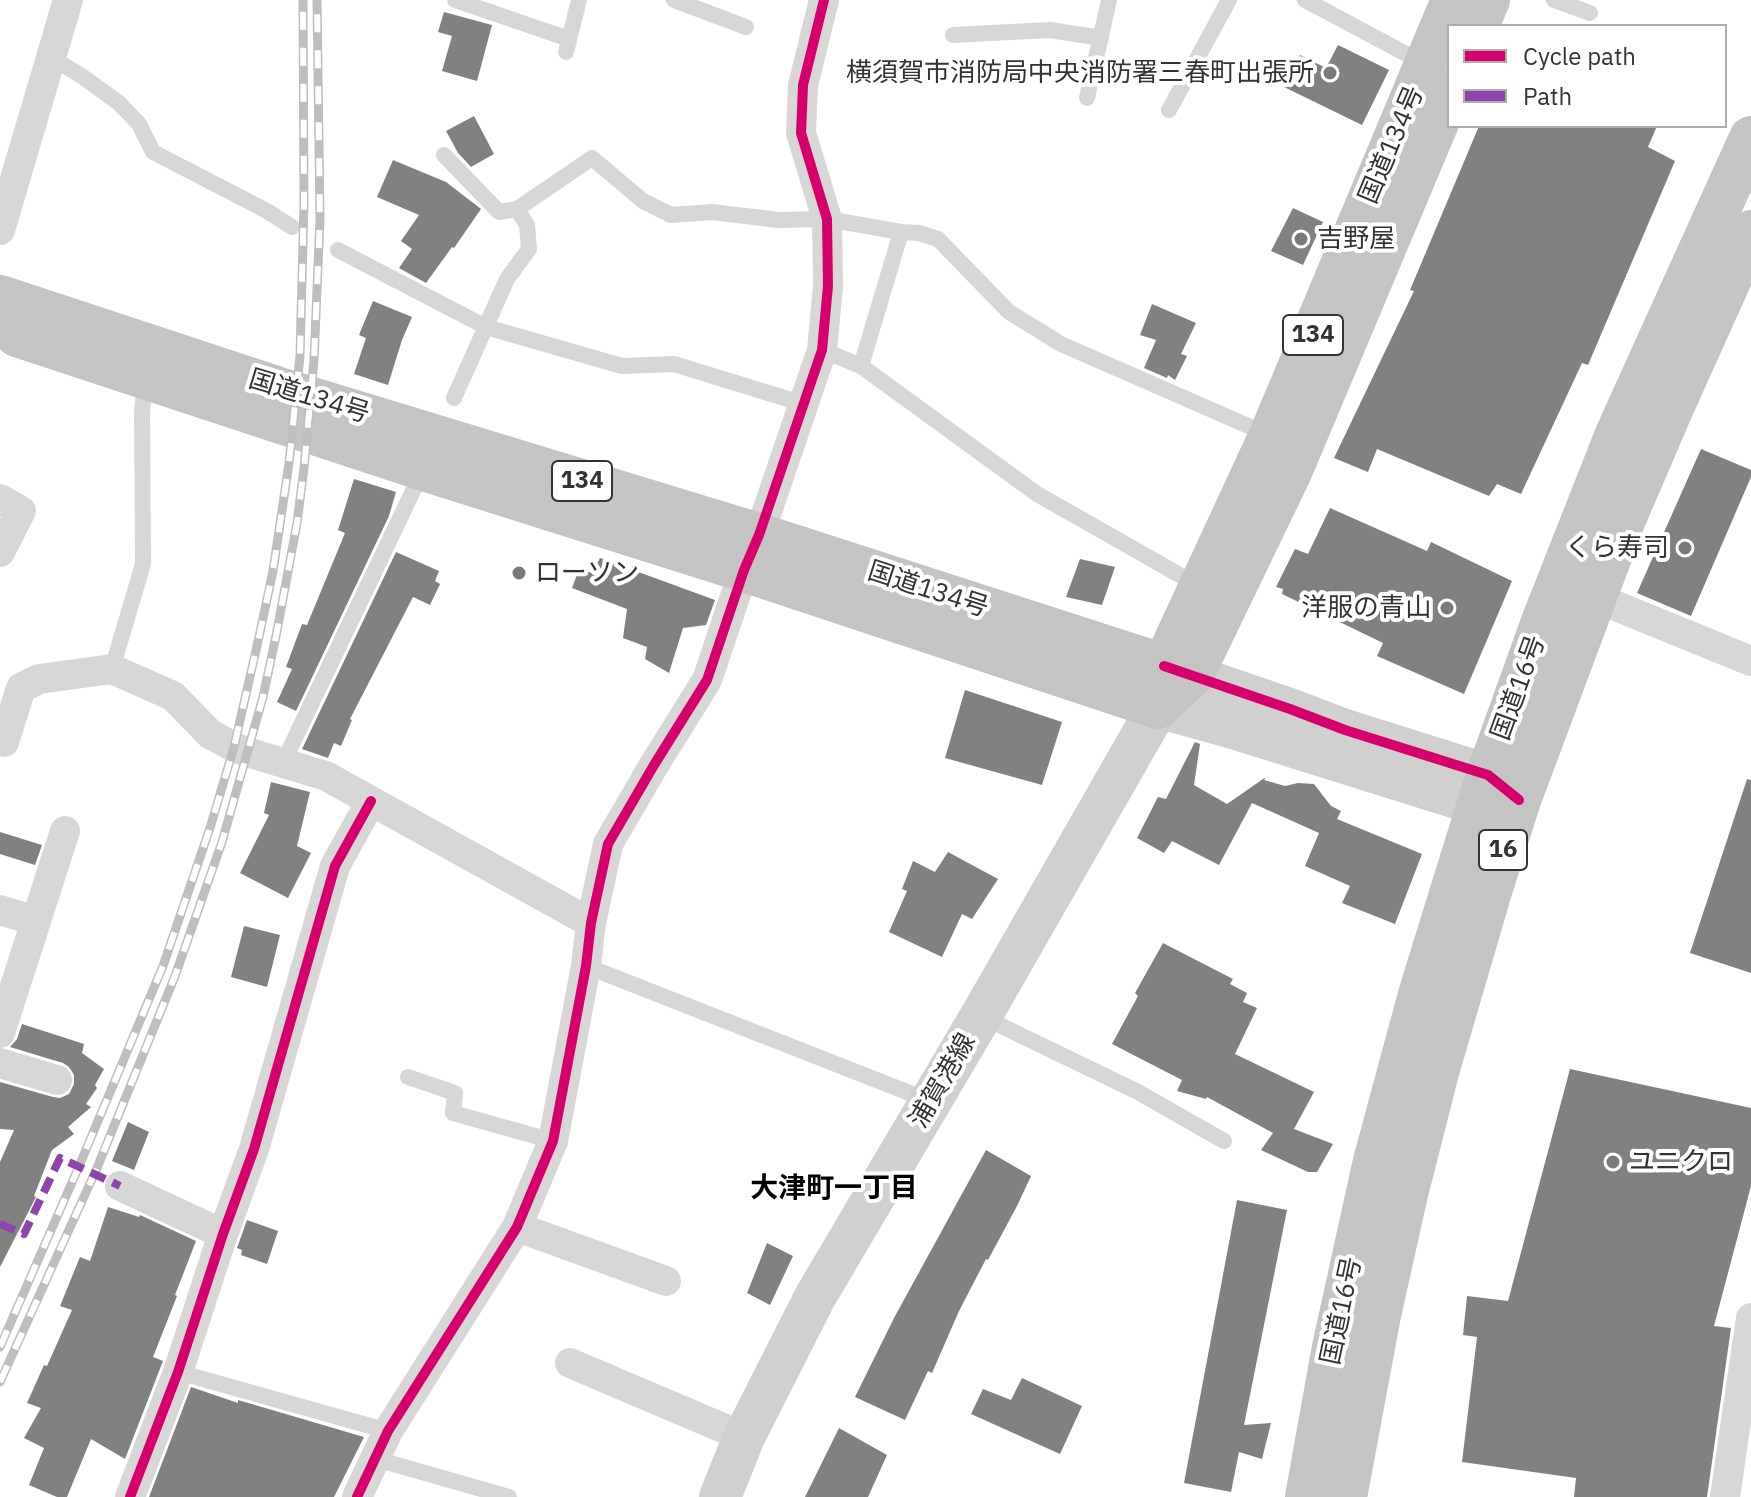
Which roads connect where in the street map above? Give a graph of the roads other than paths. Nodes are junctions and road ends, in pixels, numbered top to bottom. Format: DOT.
graph roads {
  1 [pos="68,0"];
  2 [pos="455,0"];
  3 [pos="579,0"];
  4 [pos="674,0"];
  5 [pos="824,0"];
  6 [pos="1109,0"];
  7 [pos="1229,0"];
  8 [pos="1305,0"];
  9 [pos="1453,0"];
  10 [pos="1488,0"];
  11 [pos="1554,0"];
  12 [pos="1590,13"];
  13 [pos="1448,24"];
  14 [pos="1478,24"];
  15 [pos="746,27"];
  16 [pos="1447,32"];
  17 [pos="953,35"];
  18 [pos="1101,38"];
  19 [pos="51,57"];
  20 [pos="1438,79"];
  21 [pos="1087,98"];
  22 [pos="1169,110"];
  23 [pos="1751,138"];
  24 [pos="444,155"];
  25 [pos="517,209"];
  26 [pos="827,219"];
  27 [pos="292,227"];
  28 [pos="0,230"];
  29 [pos="901,232"];
  30 [pos="1751,232"];
  31 [pos="338,250"];
  32 [pos="0,297"];
  33 [pos="486,327"];
  34 [pos="0,329"];
  35 [pos="822,350"];
  36 [pos="861,366"];
  37 [pos="145,378"];
  38 [pos="454,398"];
  39 [pos="804,404"];
  40 [pos="1271,435"];
  41 [pos="424,469"];
  42 [pos="0,499"];
  43 [pos="0,552"];
  44 [pos="752,553"];
  45 [pos="1201,587"];
  46 [pos="1594,597"];
  47 [pos="1751,661"];
  48 [pos="112,669"];
  49 [pos="1171,682"];
  50 [pos="0,741"];
  51 [pos="283,763"];
  52 [pos="1495,793"];
  53 [pos="371,801"];
  54 [pos="65,831"];
  55 [pos="0,910"];
  56 [pos="36,921"];
  57 [pos="591,923"];
  58 [pos="586,966"];
  59 [pos="981,1016"];
  60 [pos="0,1033"];
  61 [pos="0,1063"];
  62 [pos="408,1077"];
  63 [pos="57,1080"];
  64 [pos="931,1101"];
  65 [pos="553,1141"];
  66 [pos="1224,1141"];
  67 [pos="120,1186"];
  68 [pos="517,1227"];
  69 [pos="223,1234"];
  70 [pos="666,1281"];
  71 [pos="1751,1318"];
  72 [pos="570,1363"];
  73 [pos="178,1372"];
  74 [pos="744,1437"];
  75 [pos="382,1445"];
  76 [pos="130,1497"];
  77 [pos="357,1497"];
  78 [pos="509,1497"];
  79 [pos="720,1497"];
  80 [pos="1307,1497"];
  81 [pos="1345,1497"];
  82 [pos="1725,1497"];
  1 -- 19 [label="street"];
  2 -- 3 [label="lane"];
  4 -- 15 [label="lane"];
  5 -- 26 [label="street"];
  6 -- 18 [label="lane"];
  7 -- 22 [label="lane"];
  8 -- 20 [label="lane"];
  9 -- 13 [label="highway, 国道134号 / 134"];
  10 -- 14 [label="highway"];
  11 -- 12 [label="lane"];
  16 -- 20 [label="highway, 国道134号 / 134"];
  17 -- 18 [label="lane"];
  18 -- 21 [label="lane"];
  19 -- 27 [label="lane"];
  19 -- 28 [label="street"];
  20 -- 40 [label="highway, 国道134号 / 134"];
  20 -- 49 [label="highway, 国道134号 / 134"];
  23 -- 52 [label="highway, 国道16号 / 16"];
  24 -- 25 [label="lane"];
  25 -- 26 [label="lane"];
  25 -- 33 [label="lane"];
  26 -- 29 [label="lane"];
  26 -- 35 [label="street"];
  29 -- 36 [label="lane"];
  29 -- 40 [label="lane"];
  30 -- 46 [label="highway, 国道16号 / 16"];
  31 -- 33 [label="lane"];
  32 -- 44 [label="highway, 国道134号 / 134"];
  33 -- 38 [label="lane"];
  33 -- 39 [label="lane"];
  34 -- 37 [label="highway, 国道134号 / 134"];
  35 -- 36 [label="lane"];
  35 -- 39 [label="street"];
  36 -- 45 [label="lane"];
  37 -- 41 [label="highway, 国道134号 / 134"];
  37 -- 48 [label="lane"];
  39 -- 44 [label="street"];
  40 -- 45 [label="highway, 国道134号 / 134"];
  41 -- 44 [label="highway, 国道134号 / 134"];
  41 -- 51 [label="lane"];
  42 -- 43 [label="street"];
  44 -- 49 [label="highway, 国道134号 / 134"];
  44 -- 57 [label="street"];
  45 -- 49 [label="highway, 国道134号 / 134"];
  46 -- 47 [label="street"];
  46 -- 52 [label="highway, 国道16号 / 16"];
  48 -- 50 [label="street"];
  48 -- 51 [label="street"];
  49 -- 52 [label="main road"];
  49 -- 59 [label="main road, 浦賀港線"];
  51 -- 53 [label="street"];
  52 -- 80 [label="highway, 国道16号 / 16"];
  52 -- 81 [label="highway, 国道16号 / 16"];
  53 -- 57 [label="street"];
  53 -- 69 [label="street"];
  54 -- 56 [label="street"];
  55 -- 56 [label="street"];
  56 -- 60 [label="street"];
  57 -- 58 [label="street"];
  58 -- 64 [label="lane"];
  58 -- 65 [label="street"];
  59 -- 64 [label="main road, 浦賀港線"];
  59 -- 66 [label="lane"];
  61 -- 63 [label="street"];
  62 -- 65 [label="lane"];
  64 -- 74 [label="main road, 浦賀港線"];
  65 -- 68 [label="street"];
  67 -- 69 [label="street"];
  68 -- 70 [label="street"];
  68 -- 75 [label="street"];
  69 -- 73 [label="street"];
  71 -- 82 [label="street"];
  72 -- 74 [label="street"];
  73 -- 75 [label="lane"];
  73 -- 76 [label="street"];
  74 -- 79 [label="main road, 浦賀港線"];
  75 -- 77 [label="street"];
  75 -- 78 [label="lane"];
}
